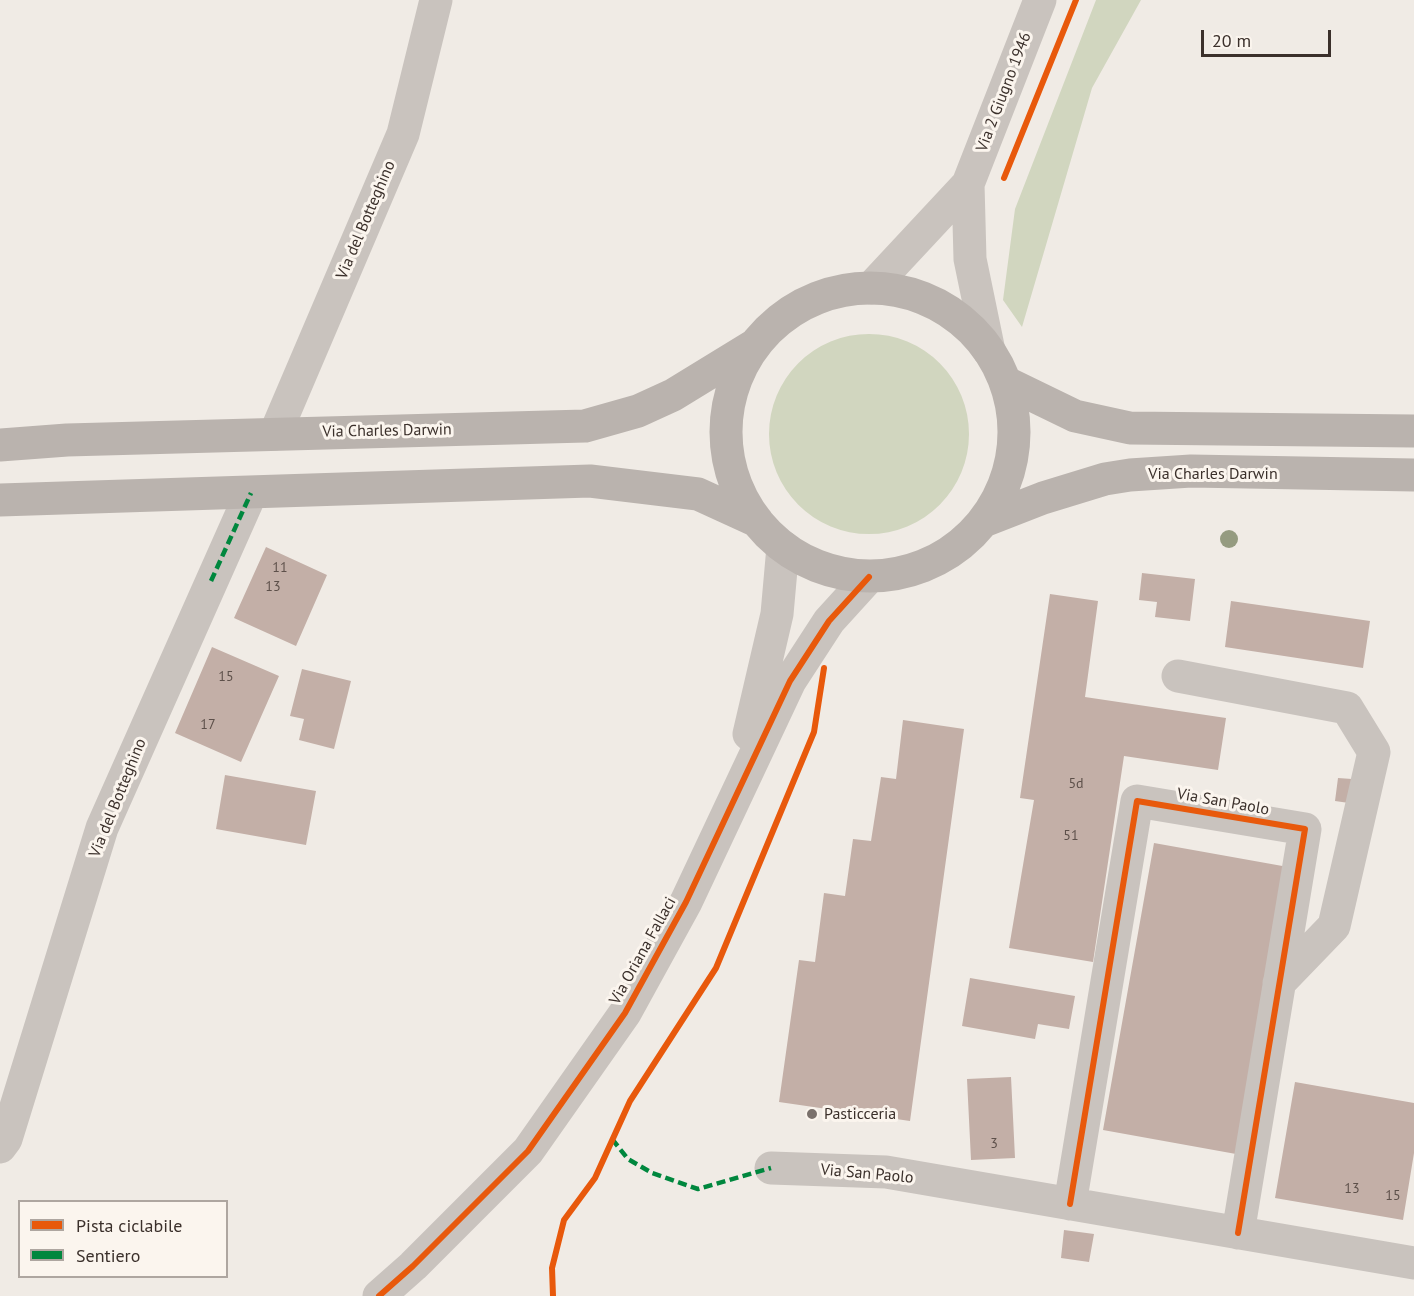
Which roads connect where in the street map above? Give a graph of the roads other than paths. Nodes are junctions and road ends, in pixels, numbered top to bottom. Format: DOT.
graph roads {
  1 [pos="436,0"];
  2 [pos="1040,0"];
  3 [pos="968,184"];
  4 [pos="871,288"];
  5 [pos="755,346"];
  6 [pos="989,351"];
  7 [pos="1005,382"];
  8 [pos="1414,430"];
  9 [pos="275,434"];
  10 [pos="0,445"];
  11 [pos="1414,475"];
  12 [pos="251,493"];
  13 [pos="0,500"];
  14 [pos="757,521"];
  15 [pos="984,521"];
  16 [pos="783,547"];
  17 [pos="869,577"];
  18 [pos="1178,676"];
  19 [pos="732,800"];
  20 [pos="1279,983"];
  21 [pos="0,1147"];
  22 [pos="771,1168"];
  23 [pos="1070,1204"];
  24 [pos="1238,1233"];
  25 [pos="1414,1263"];
  26 [pos="379,1296"];
  1 -- 9 [label="street, Via del Botteghino"];
  2 -- 3 [label="street, Via 2 Giugno 1946"];
  3 -- 4 [label="street, Via 2 Giugno 1946"];
  3 -- 6 [label="street, Via 2 Giugno 1946"];
  4 -- 5 [label="main road, Via Charles Darwin"];
  4 -- 6 [label="main road, Via Charles Darwin"];
  5 -- 9 [label="main road, Via Charles Darwin"];
  5 -- 14 [label="main road, Via Charles Darwin"];
  6 -- 7 [label="main road, Via Charles Darwin"];
  7 -- 8 [label="main road"];
  7 -- 15 [label="main road, Via Charles Darwin"];
  9 -- 10 [label="main road, Via Charles Darwin"];
  11 -- 15 [label="main road, Via Charles Darwin"];
  12 -- 13 [label="main road, Via Charles Darwin"];
  12 -- 14 [label="main road, Via Charles Darwin"];
  12 -- 21 [label="street, Via del Botteghino"];
  14 -- 16 [label="main road, Via Charles Darwin"];
  15 -- 17 [label="main road, Via Charles Darwin"];
  16 -- 17 [label="main road, Via Charles Darwin"];
  16 -- 19 [label="street, Via Oriana Fallaci"];
  17 -- 19 [label="street, Via Oriana Fallaci"];
  18 -- 20 [label="street"];
  19 -- 26 [label="street, Via Oriana Fallaci"];
  20 -- 23 [label="street, Via San Paolo"];
  20 -- 24 [label="street, Via San Paolo"];
  22 -- 23 [label="street, Via San Paolo"];
  23 -- 24 [label="street, Via San Paolo"];
  24 -- 25 [label="street, Via San Paolo"];
}
